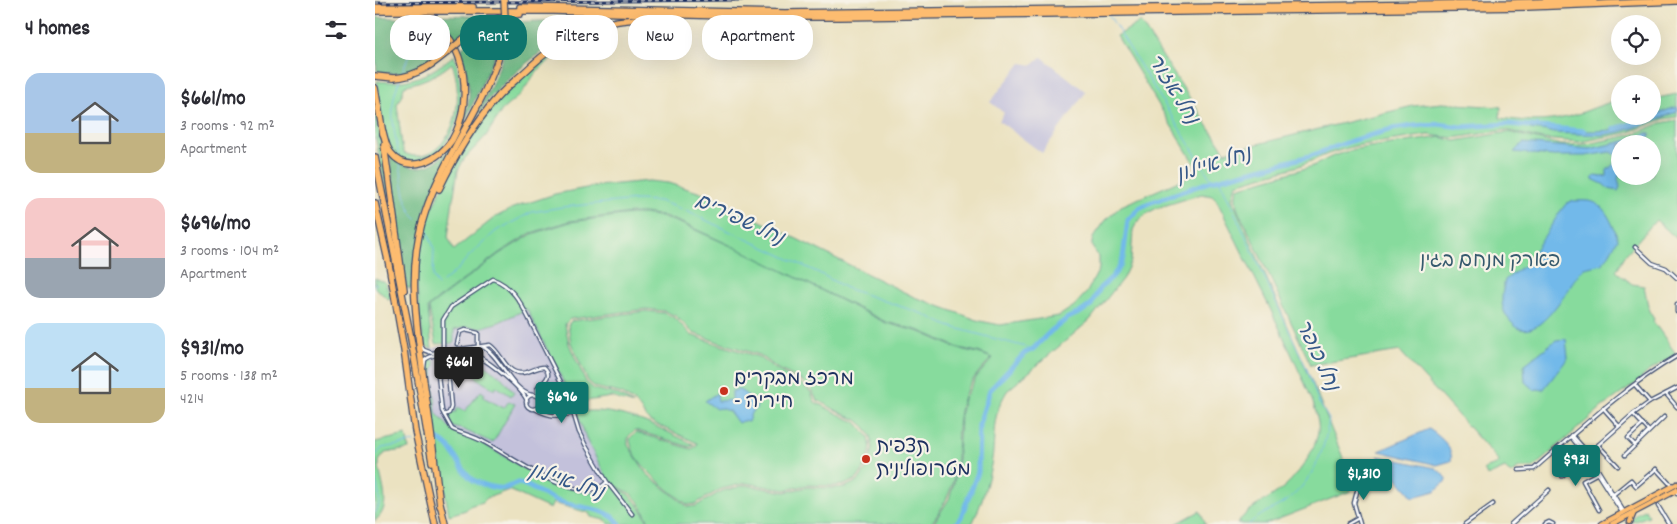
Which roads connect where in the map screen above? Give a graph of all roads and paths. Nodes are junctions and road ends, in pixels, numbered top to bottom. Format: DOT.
graph roads {
  1 [pos="504,0"];
  2 [pos="1594,0"];
  3 [pos="1677,0"];
  4 [pos="375,7"];
  5 [pos="375,11"];
  6 [pos="402,11"];
  7 [pos="554,11"];
  8 [pos="702,15"];
  9 [pos="702,17"];
  10 [pos="813,17"];
  11 [pos="375,76"];
  12 [pos="375,88"];
  13 [pos="383,132"];
  14 [pos="375,157"];
  15 [pos="375,203"];
  16 [pos="420,230"];
  17 [pos="1635,247"];
  18 [pos="1677,278"];
  19 [pos="1677,304"];
  20 [pos="1677,312"];
  21 [pos="411,339"];
  22 [pos="419,340"];
  23 [pos="457,344"];
  24 [pos="479,346"];
  25 [pos="444,353"];
  26 [pos="1677,356"];
  27 [pos="446,368"];
  28 [pos="441,369"];
  29 [pos="424,379"];
  30 [pos="438,379"];
  31 [pos="1635,385"];
  32 [pos="1677,388"];
  33 [pos="1666,394"];
  34 [pos="532,395"];
  35 [pos="537,396"];
  36 [pos="527,401"];
  37 [pos="1649,402"];
  38 [pos="540,403"];
  39 [pos="1677,407"];
  40 [pos="533,408"];
  41 [pos="1603,408"];
  42 [pos="572,411"];
  43 [pos="1633,414"];
  44 [pos="444,415"];
  45 [pos="548,416"];
  46 [pos="1664,417"];
  47 [pos="1643,424"];
  48 [pos="1619,426"];
  49 [pos="428,429"];
  50 [pos="1649,431"];
  51 [pos="1571,436"];
  52 [pos="1598,445"];
  53 [pos="1635,445"];
  54 [pos="1587,455"];
  55 [pos="1625,455"];
  56 [pos="1618,466"];
  57 [pos="1519,470"];
  58 [pos="1599,472"];
  59 [pos="1563,476"];
  60 [pos="1360,480"];
  61 [pos="607,482"];
  62 [pos="1669,488"];
  63 [pos="1549,490"];
  64 [pos="1677,490"];
  65 [pos="1614,494"];
  66 [pos="1493,504"];
  67 [pos="1658,506"];
  68 [pos="1599,510"];
  69 [pos="1634,512"];
  70 [pos="632,514"];
  71 [pos="1624,514"];
  72 [pos="1358,519"];
  73 [pos="1631,523"];
  74 [pos="435,524"];
  75 [pos="445,524"];
  76 [pos="1347,524"];
  77 [pos="1360,524"];
  78 [pos="1465,524"];
  79 [pos="1511,524"];
  80 [pos="1545,524"];
  81 [pos="1553,524"];
  82 [pos="1602,524"];
  83 [pos="1612,524"];
  84 [pos="1669,524"];
  1 -- 16 [label="highway, bridge"];
  2 -- 4 [label="highway"];
  3 -- 10 [label="highway"];
  5 -- 6 [label="highway"];
  6 -- 7 [label="highway"];
  6 -- 13 [label="highway"];
  7 -- 8 [label="highway"];
  7 -- 11 [label="highway, bridge"];
  9 -- 16 [label="highway"];
  12 -- 13 [label="highway"];
  13 -- 21 [label="highway"];
  14 -- 21 [label="highway"];
  15 -- 74 [label="highway"];
  16 -- 22 [label="highway"];
  17 -- 18 [label="street"];
  19 -- 20 [label="street"];
  21 -- 49 [label="highway"];
  22 -- 25 [label="street"];
  22 -- 29 [label="highway"];
  23 -- 24 [label="street"];
  24 -- 25 [label="street"];
  24 -- 34 [label="street"];
  24 -- 35 [label="street"];
  25 -- 27 [label="street"];
  25 -- 28 [label="street"];
  25 -- 29 [label="street"];
  25 -- 36 [label="street"];
  25 -- 42 [label="street"];
  26 -- 31 [label="street"];
  27 -- 28 [label="street"];
  27 -- 30 [label="street"];
  27 -- 44 [label="street"];
  28 -- 30 [label="street"];
  29 -- 49 [label="highway"];
  30 -- 44 [label="street"];
  31 -- 37 [label="street"];
  31 -- 41 [label="street"];
  32 -- 33 [label="street"];
  33 -- 37 [label="street"];
  33 -- 39 [label="street"];
  34 -- 35 [label="street"];
  34 -- 36 [label="street"];
  35 -- 38 [label="street"];
  36 -- 40 [label="street"];
  37 -- 43 [label="street"];
  38 -- 40 [label="street"];
  38 -- 45 [label="street"];
  40 -- 45 [label="street"];
  41 -- 48 [label="street"];
  41 -- 51 [label="street"];
  42 -- 45 [label="street"];
  42 -- 61 [label="street"];
  43 -- 47 [label="street"];
  43 -- 48 [label="street"];
  44 -- 61 [label="street"];
  46 -- 50 [label="street"];
  47 -- 50 [label="street"];
  47 -- 53 [label="street"];
  48 -- 52 [label="street"];
  49 -- 75 [label="highway"];
  50 -- 53 [label="street"];
  51 -- 54 [label="street"];
  51 -- 57 [label="street"];
  52 -- 54 [label="street"];
  52 -- 56 [label="street"];
  53 -- 55 [label="street"];
  54 -- 58 [label="street"];
  54 -- 59 [label="street"];
  58 -- 65 [label="street"];
  58 -- 68 [label="street"];
  58 -- 71 [label="street"];
  60 -- 72 [label="street"];
  61 -- 70 [label="street"];
  62 -- 64 [label="main road"];
  62 -- 64 [label="street"];
  62 -- 65 [label="street"];
  62 -- 69 [label="main road"];
  62 -- 71 [label="main road"];
  63 -- 79 [label="street"];
  65 -- 71 [label="street"];
  66 -- 78 [label="street"];
  67 -- 84 [label="street"];
  69 -- 71 [label="main road"];
  69 -- 73 [label="main road"];
  71 -- 73 [label="street"];
  71 -- 82 [label="main road"];
  71 -- 83 [label="main road"];
  72 -- 76 [label="street"];
  72 -- 77 [label="street"];
  80 -- 81 [label="street"];
}
